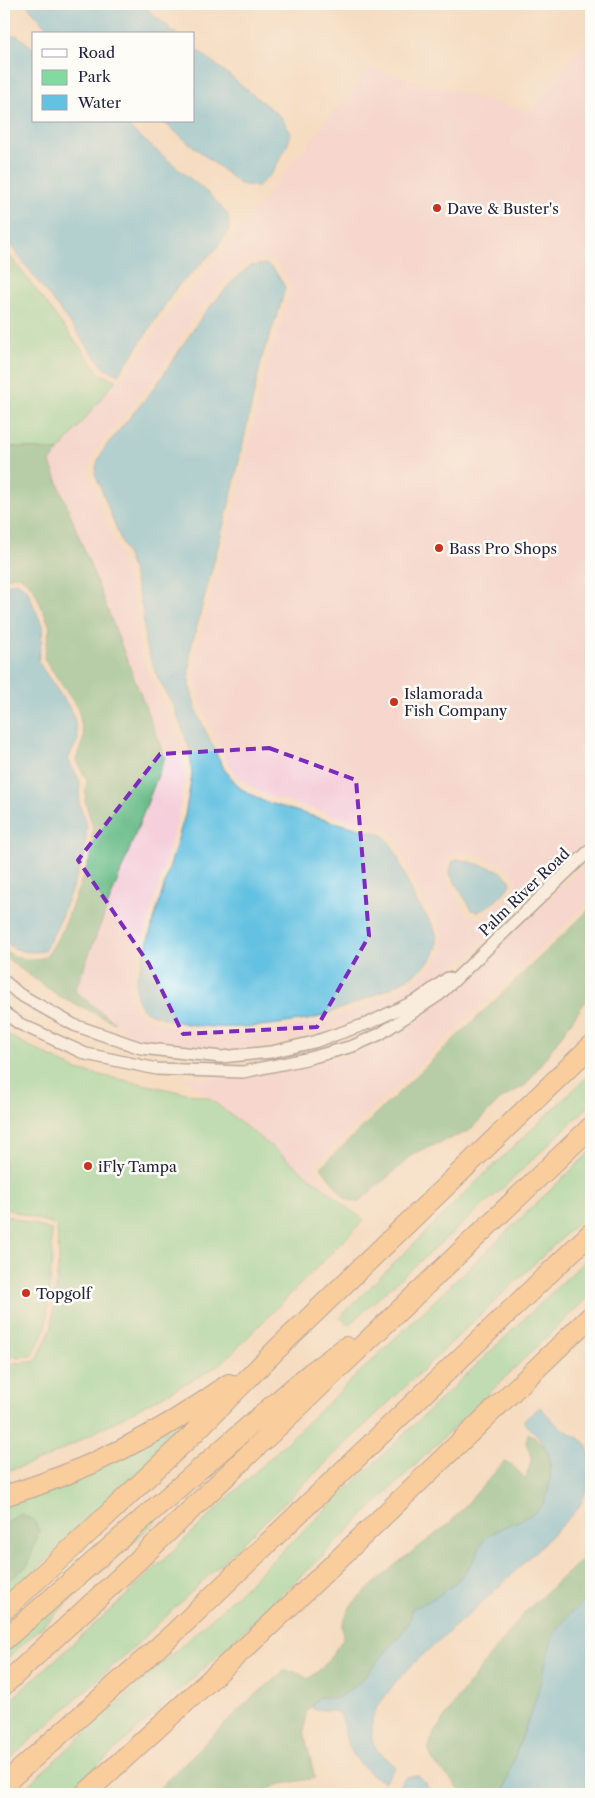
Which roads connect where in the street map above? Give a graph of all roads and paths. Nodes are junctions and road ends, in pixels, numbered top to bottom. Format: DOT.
graph roads {
  1 [pos="591,848"];
  2 [pos="478,956"];
  3 [pos="4,982"];
  4 [pos="4,1013"];
  5 [pos="591,1046"];
  6 [pos="591,1126"];
  7 [pos="591,1233"];
  8 [pos="396,1314"];
  9 [pos="591,1316"];
  10 [pos="277,1348"];
  11 [pos="4,1496"];
  12 [pos="4,1610"];
  13 [pos="4,1640"];
  14 [pos="4,1685"];
  15 [pos="4,1784"];
  16 [pos="85,1794"];
  1 -- 2 [label="street, Palm River Road"];
  2 -- 3 [label="street, Palm River Road"];
  2 -- 4 [label="street, Palm River Road"];
  5 -- 10 [label="highway"];
  6 -- 8 [label="highway"];
  7 -- 15 [label="highway"];
  8 -- 13 [label="highway"];
  8 -- 14 [label="highway"];
  9 -- 16 [label="highway"];
  10 -- 11 [label="highway"];
  10 -- 12 [label="highway"];
}
